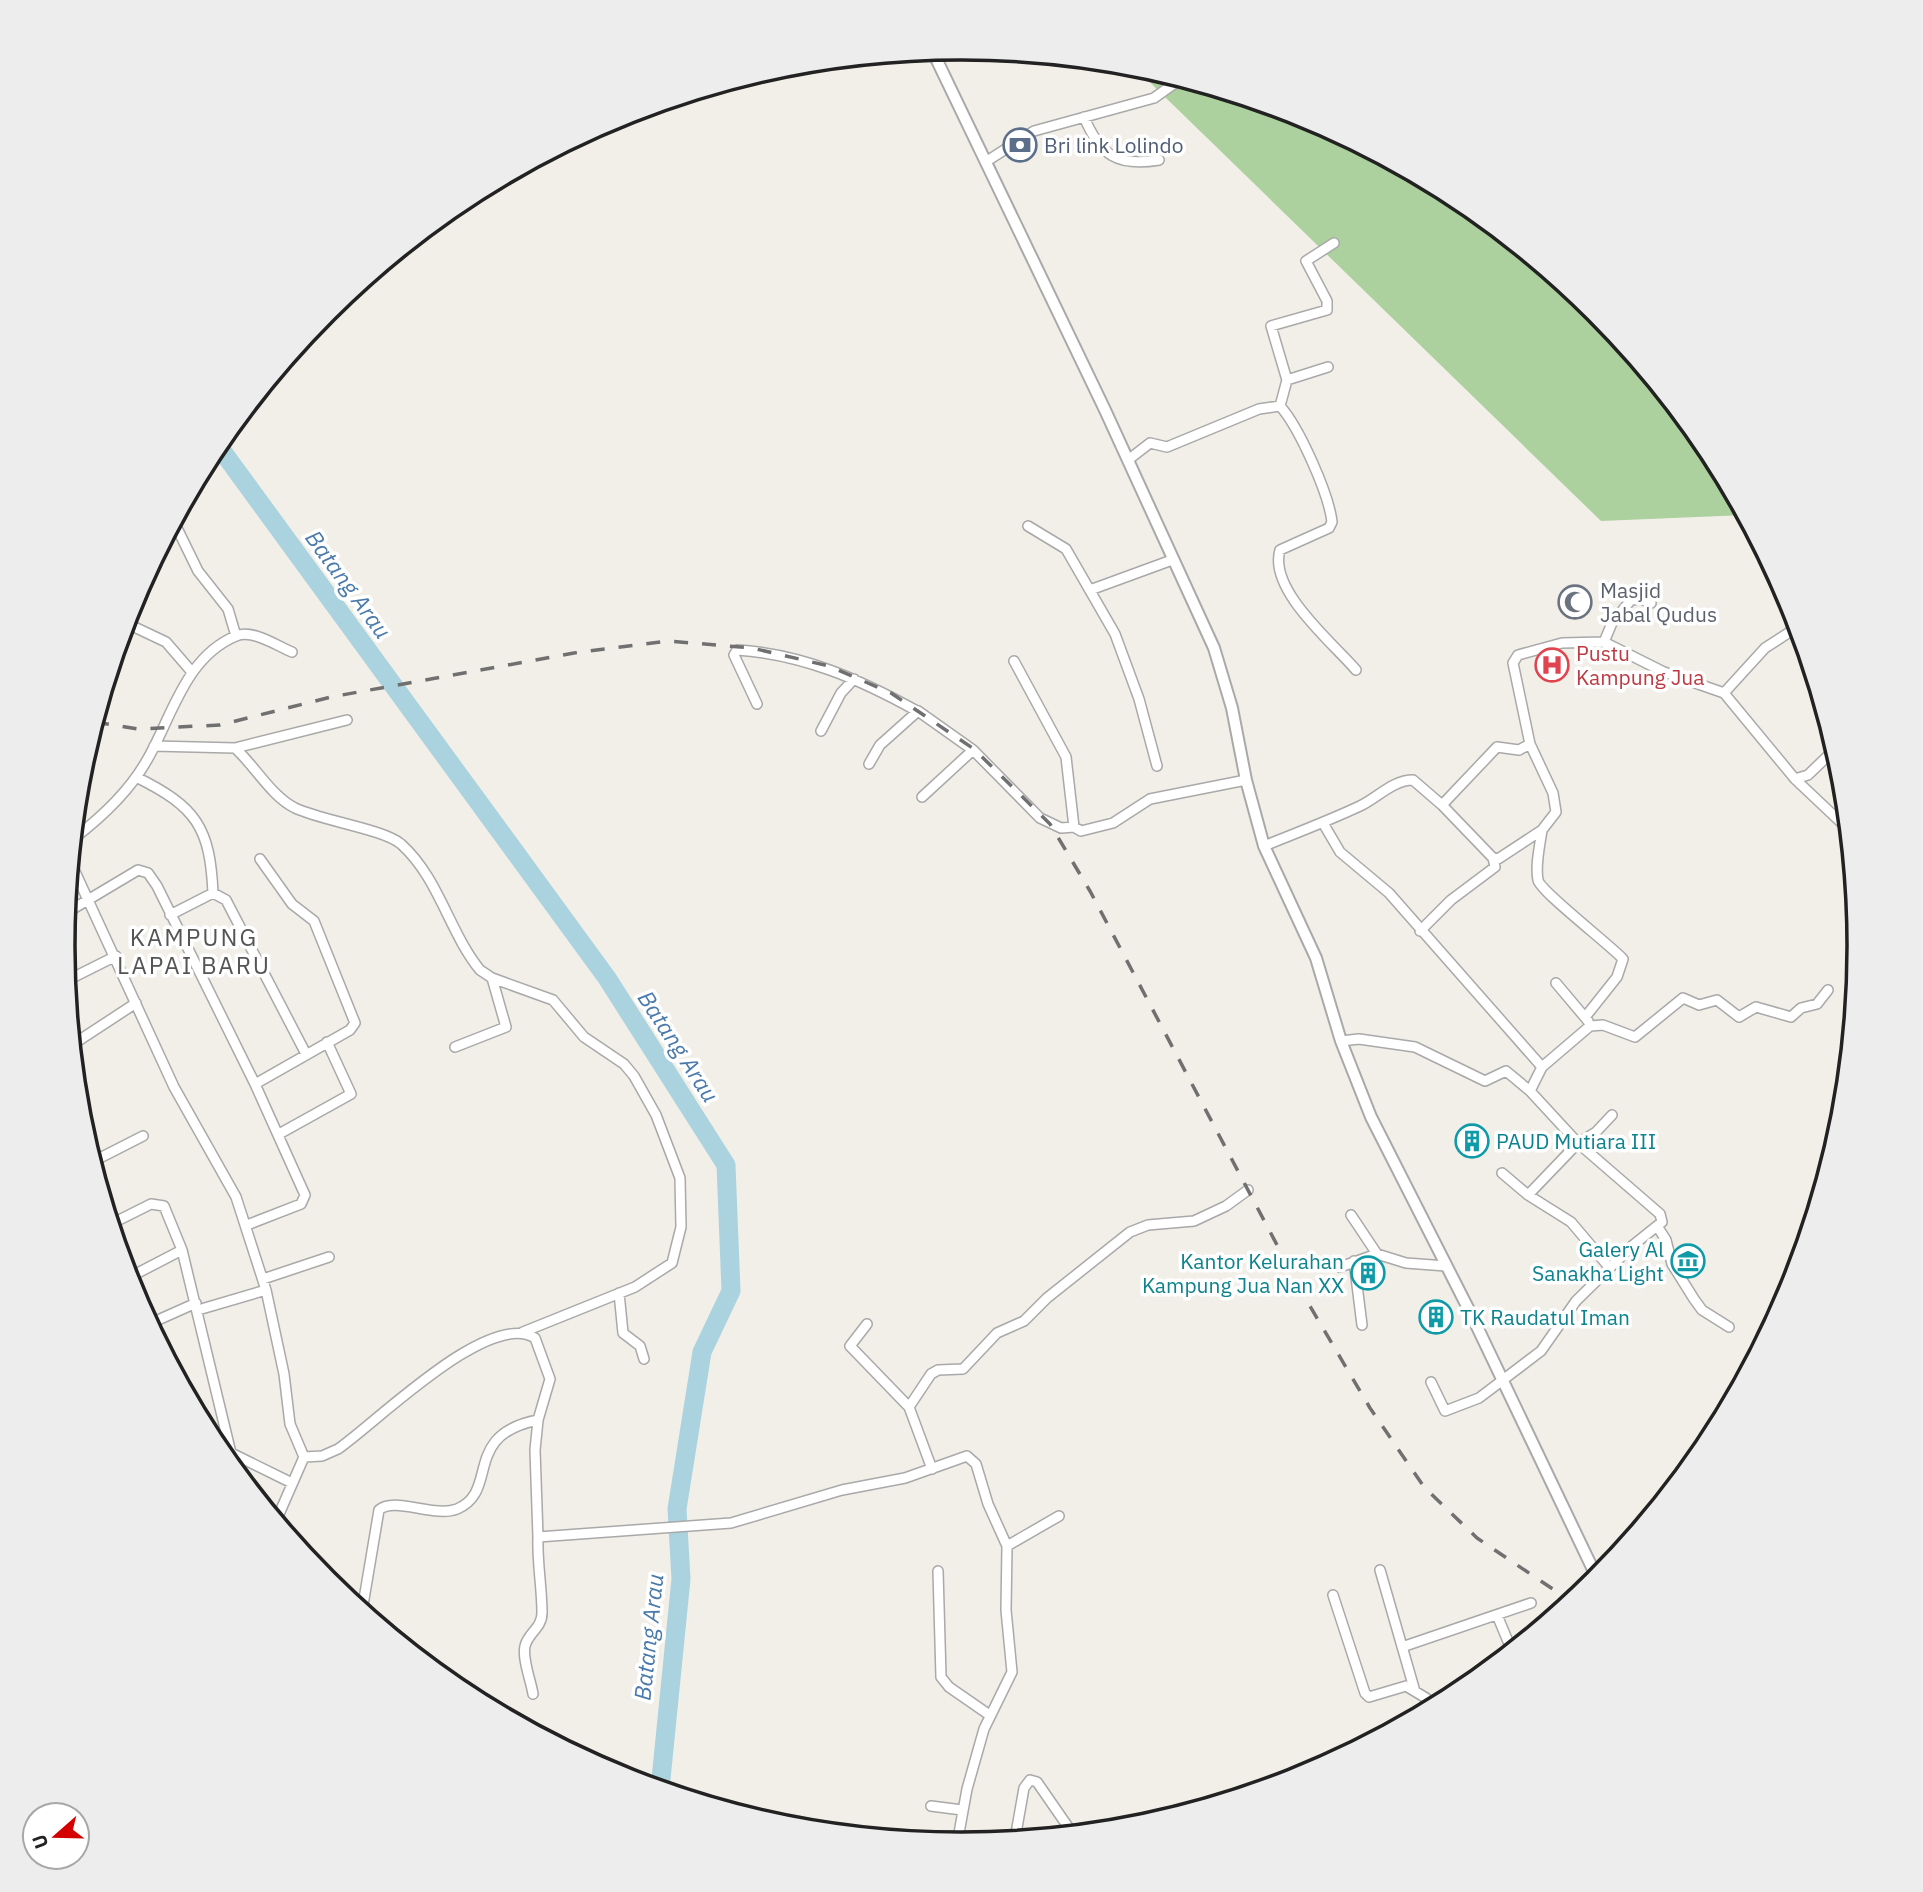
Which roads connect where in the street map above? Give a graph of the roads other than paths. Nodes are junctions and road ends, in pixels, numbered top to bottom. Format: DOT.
graph roads {
  1 [pos="937,60"];
  2 [pos="1171,86"];
  3 [pos="1084,117"];
  4 [pos="1159,160"];
  5 [pos="987,161"];
  6 [pos="1334,243"];
  7 [pos="1328,367"];
  8 [pos="1287,380"];
  9 [pos="1280,407"];
  10 [pos="1128,460"];
  11 [pos="1028,526"];
  12 [pos="179,531"];
  13 [pos="1172,559"];
  14 [pos="1090,590"];
  15 [pos="1651,603"];
  16 [pos="135,627"];
  17 [pos="1790,632"];
  18 [pos="236,636"];
  19 [pos="1604,642"];
  20 [pos="292,652"];
  21 [pos="1014,661"];
  22 [pos="1356,670"];
  23 [pos="191,671"];
  24 [pos="854,680"];
  25 [pos="1724,694"];
  26 [pos="757,704"];
  27 [pos="917,711"];
  28 [pos="347,720"];
  29 [pos="821,731"];
  30 [pos="1530,744"];
  31 [pos="154,746"];
  32 [pos="235,748"];
  33 [pos="974,750"];
  34 [pos="1827,757"];
  35 [pos="869,764"];
  36 [pos="1157,766"];
  37 [pos="136,777"];
  38 [pos="1794,779"];
  39 [pos="1246,780"];
  40 [pos="922,797"];
  41 [pos="1442,805"];
  42 [pos="1838,820"];
  43 [pos="1323,823"];
  44 [pos="1074,827"];
  45 [pos="83,830"];
  46 [pos="1542,830"];
  47 [pos="1264,846"];
  48 [pos="1493,858"];
  49 [pos="260,859"];
  50 [pos="78,878"];
  51 [pos="213,893"];
  52 [pos="89,901"];
  53 [pos="76,908"];
  54 [pos="170,915"];
  55 [pos="1420,931"];
  56 [pos="116,956"];
  57 [pos="76,976"];
  58 [pos="492,978"];
  59 [pos="1556,983"];
  60 [pos="1828,990"];
  61 [pos="136,1003"];
  62 [pos="1586,1016"];
  63 [pos="1590,1026"];
  64 [pos="81,1039"];
  65 [pos="1340,1041"];
  66 [pos="327,1042"];
  67 [pos="454,1047"];
  68 [pos="306,1054"];
  69 [pos="1542,1067"];
  70 [pos="256,1084"];
  71 [pos="1530,1091"];
  72 [pos="1612,1115"];
  73 [pos="279,1134"];
  74 [pos="143,1136"];
  75 [pos="1578,1143"];
  76 [pos="101,1157"];
  77 [pos="1502,1172"];
  78 [pos="1248,1190"];
  79 [pos="1528,1195"];
  80 [pos="1351,1215"];
  81 [pos="119,1220"];
  82 [pos="247,1226"];
  83 [pos="1657,1226"];
  84 [pos="182,1250"];
  85 [pos="1377,1254"];
  86 [pos="329,1257"];
  87 [pos="1354,1262"];
  88 [pos="1340,1266"];
  89 [pos="1446,1266"];
  90 [pos="1609,1268"];
  91 [pos="138,1273"];
  92 [pos="263,1279"];
  93 [pos="266,1290"];
  94 [pos="619,1293"];
  95 [pos="197,1307"];
  96 [pos="158,1321"];
  97 [pos="867,1324"];
  98 [pos="1362,1325"];
  99 [pos="1729,1327"];
  100 [pos="523,1332"];
  101 [pos="644,1359"];
  102 [pos="1501,1381"];
  103 [pos="1431,1382"];
  104 [pos="909,1408"];
  105 [pos="538,1420"];
  106 [pos="230,1447"];
  107 [pos="236,1455"];
  108 [pos="304,1457"];
  109 [pos="932,1469"];
  110 [pos="292,1483"];
  111 [pos="280,1512"];
  112 [pos="1059,1517"];
  113 [pos="538,1537"];
  114 [pos="1007,1546"];
  115 [pos="1592,1568"];
  116 [pos="1380,1570"];
  117 [pos="938,1571"];
  118 [pos="1333,1595"];
  119 [pos="364,1600"];
  120 [pos="1531,1603"];
  121 [pos="1497,1615"];
  122 [pos="1509,1643"];
  123 [pos="1402,1647"];
  124 [pos="1414,1688"];
  125 [pos="533,1694"];
  126 [pos="1426,1701"];
  127 [pos="988,1714"];
  128 [pos="931,1806"];
  129 [pos="962,1810"];
  130 [pos="1067,1826"];
  131 [pos="1016,1831"];
  132 [pos="959,1832"];
  1 -- 5 [label="street"];
  2 -- 3 [label="street"];
  3 -- 4 [label="street"];
  3 -- 5 [label="street"];
  5 -- 10 [label="street"];
  6 -- 8 [label="street"];
  7 -- 8 [label="street"];
  8 -- 9 [label="street"];
  9 -- 10 [label="street"];
  9 -- 22 [label="street"];
  10 -- 13 [label="street"];
  11 -- 14 [label="street"];
  12 -- 18 [label="street"];
  13 -- 14 [label="street"];
  13 -- 39 [label="street"];
  14 -- 36 [label="street"];
  15 -- 19 [label="street"];
  16 -- 23 [label="street"];
  17 -- 25 [label="street"];
  18 -- 20 [label="street"];
  18 -- 23 [label="street"];
  19 -- 25 [label="street"];
  19 -- 30 [label="street"];
  21 -- 44 [label="street"];
  23 -- 31 [label="street"];
  24 -- 26 [label="street"];
  24 -- 27 [label="street"];
  24 -- 29 [label="street"];
  25 -- 38 [label="street"];
  27 -- 33 [label="street"];
  27 -- 35 [label="street"];
  28 -- 32 [label="street"];
  30 -- 41 [label="street"];
  30 -- 46 [label="street"];
  31 -- 32 [label="street"];
  31 -- 37 [label="street"];
  32 -- 58 [label="street"];
  33 -- 40 [label="street"];
  33 -- 44 [label="street"];
  34 -- 38 [label="street"];
  37 -- 45 [label="street"];
  37 -- 51 [label="street"];
  38 -- 42 [label="street"];
  39 -- 44 [label="street"];
  39 -- 47 [label="street"];
  41 -- 43 [label="street"];
  41 -- 48 [label="street"];
  43 -- 47 [label="street"];
  43 -- 55 [label="street"];
  46 -- 48 [label="street"];
  46 -- 62 [label="street"];
  47 -- 65 [label="street"];
  48 -- 55 [label="street"];
  49 -- 66 [label="street"];
  50 -- 52 [label="street"];
  51 -- 54 [label="street"];
  51 -- 68 [label="street"];
  52 -- 53 [label="street"];
  52 -- 54 [label="street"];
  52 -- 56 [label="street"];
  54 -- 70 [label="street"];
  55 -- 69 [label="street"];
  56 -- 57 [label="street"];
  56 -- 61 [label="street"];
  58 -- 67 [label="street"];
  58 -- 94 [label="street"];
  59 -- 62 [label="street"];
  60 -- 63 [label="street"];
  61 -- 64 [label="street"];
  61 -- 82 [label="street"];
  62 -- 63 [label="street"];
  63 -- 69 [label="street"];
  65 -- 71 [label="street"];
  65 -- 89 [label="street"];
  66 -- 68 [label="street"];
  66 -- 73 [label="street"];
  68 -- 70 [label="street"];
  69 -- 71 [label="street"];
  70 -- 73 [label="street"];
  71 -- 75 [label="street"];
  72 -- 75 [label="street"];
  73 -- 82 [label="street"];
  74 -- 76 [label="street"];
  75 -- 79 [label="street"];
  75 -- 83 [label="street"];
  77 -- 79 [label="street"];
  78 -- 104 [label="street"];
  79 -- 90 [label="street"];
  80 -- 85 [label="street"];
  81 -- 84 [label="street"];
  82 -- 92 [label="street"];
  83 -- 90 [label="street"];
  83 -- 99 [label="street"];
  84 -- 91 [label="street"];
  84 -- 95 [label="street"];
  85 -- 87 [label="street"];
  85 -- 89 [label="street"];
  86 -- 92 [label="street"];
  87 -- 88 [label="street"];
  87 -- 98 [label="street"];
  89 -- 102 [label="street"];
  90 -- 102 [label="street"];
  92 -- 93 [label="street"];
  93 -- 95 [label="street"];
  93 -- 108 [label="street"];
  94 -- 100 [label="street"];
  94 -- 101 [label="street"];
  95 -- 96 [label="street"];
  95 -- 106 [label="street"];
  97 -- 104 [label="street"];
  100 -- 105 [label="street"];
  100 -- 108 [label="street"];
  102 -- 103 [label="street"];
  102 -- 115 [label="street"];
  104 -- 109 [label="street"];
  105 -- 113 [label="street"];
  105 -- 119 [label="street"];
  107 -- 110 [label="street"];
  108 -- 110 [label="street"];
  109 -- 113 [label="street"];
  109 -- 114 [label="street"];
  110 -- 111 [label="street"];
  112 -- 114 [label="street"];
  113 -- 125 [label="street"];
  114 -- 127 [label="street"];
  116 -- 123 [label="street"];
  117 -- 127 [label="street"];
  118 -- 124 [label="street"];
  120 -- 121 [label="street"];
  121 -- 122 [label="street"];
  121 -- 123 [label="street"];
  123 -- 124 [label="street"];
  124 -- 126 [label="street"];
  127 -- 129 [label="street"];
  128 -- 129 [label="street"];
  129 -- 132 [label="street"];
  130 -- 131 [label="street"];
}
